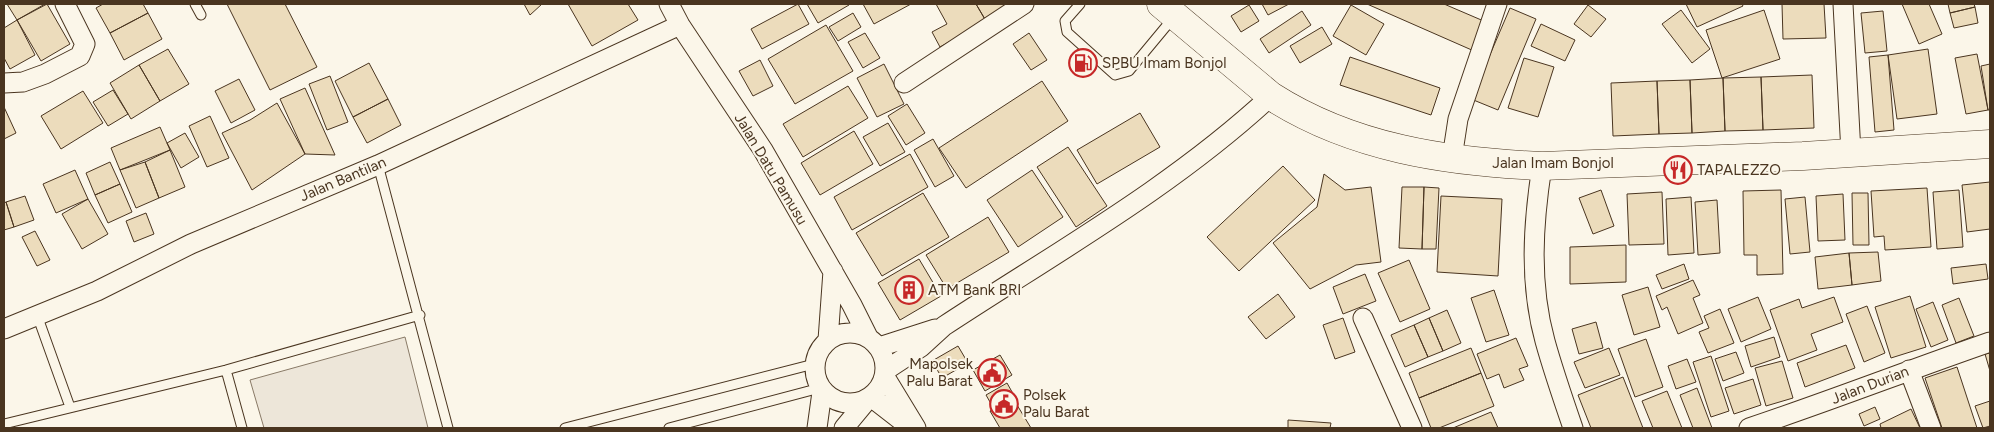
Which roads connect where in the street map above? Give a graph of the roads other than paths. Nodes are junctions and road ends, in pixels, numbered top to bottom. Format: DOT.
graph roads {
  1 [pos="65,4"];
  2 [pos="195,4"];
  3 [pos="669,4"];
  4 [pos="1024,4"];
  5 [pos="1080,4"];
  6 [pos="1497,4"];
  7 [pos="1843,4"];
  8 [pos="1168,10"];
  9 [pos="201,15"];
  10 [pos="680,25"];
  11 [pos="4,83"];
  12 [pos="904,83"];
  13 [pos="1271,96"];
  14 [pos="1990,144"];
  15 [pos="1851,153"];
  16 [pos="1452,158"];
  17 [pos="378,165"];
  18 [pos="1542,166"];
  19 [pos="833,271"];
  20 [pos="37,315"];
  21 [pos="420,316"];
  22 [pos="1363,318"];
  23 [pos="944,326"];
  24 [pos="4,329"];
  25 [pos="828,340"];
  26 [pos="873,342"];
  27 [pos="1990,342"];
  28 [pos="814,364"];
  29 [pos="226,370"];
  30 [pos="1909,370"];
  31 [pos="886,373"];
  32 [pos="821,390"];
  33 [pos="870,398"];
  34 [pos="70,407"];
  35 [pos="4,424"];
  36 [pos="242,428"];
  37 [pos="448,428"];
  38 [pos="565,428"];
  39 [pos="669,428"];
  40 [pos="817,428"];
  41 [pos="844,428"];
  42 [pos="911,428"];
  43 [pos="916,428"];
  44 [pos="1412,428"];
  45 [pos="1573,428"];
  46 [pos="1749,428"];
  47 [pos="1931,428"];
  1 -- 11 [label="street"];
  2 -- 9 [label="lane"];
  3 -- 10 [label="street, Jalan Datu Pamusu"];
  4 -- 12 [label="street"];
  5 -- 8 [label="lane"];
  6 -- 16 [label="street"];
  7 -- 15 [label="street"];
  8 -- 13 [label="highway, Jalan Imam Bonjol"];
  10 -- 17 [label="street, Jalan Bantilan"];
  10 -- 19 [label="street, Jalan Datu Pamusu"];
  13 -- 16 [label="highway, Jalan Imam Bonjol"];
  13 -- 23 [label="street"];
  14 -- 15 [label="highway, Jalan Imam Bonjol"];
  15 -- 18 [label="highway, Jalan Imam Bonjol"];
  16 -- 18 [label="highway, Jalan Imam Bonjol"];
  17 -- 20 [label="street, Jalan Bantilan"];
  17 -- 21 [label="lane"];
  18 -- 45 [label="street"];
  19 -- 25 [label="street"];
  19 -- 26 [label="street, Jalan Datu Pamusu"];
  20 -- 24 [label="street, Jalan Bantilan"];
  20 -- 34 [label="lane"];
  21 -- 29 [label="lane"];
  21 -- 37 [label="lane"];
  22 -- 44 [label="street"];
  23 -- 26 [label="street"];
  23 -- 31 [label="street"];
  25 -- 26 [label="street"];
  25 -- 28 [label="street"];
  26 -- 31 [label="street"];
  27 -- 30 [label="street, Jalan Durian"];
  28 -- 32 [label="street"];
  28 -- 38 [label="lane"];
  29 -- 34 [label="lane"];
  29 -- 36 [label="lane"];
  30 -- 46 [label="street, Jalan Durian"];
  30 -- 47 [label="street"];
  31 -- 33 [label="street"];
  31 -- 43 [label="street"];
  32 -- 33 [label="street"];
  32 -- 39 [label="lane"];
  32 -- 40 [label="street"];
  33 -- 41 [label="street"];
  33 -- 42 [label="street"];
  34 -- 35 [label="lane"];
}
